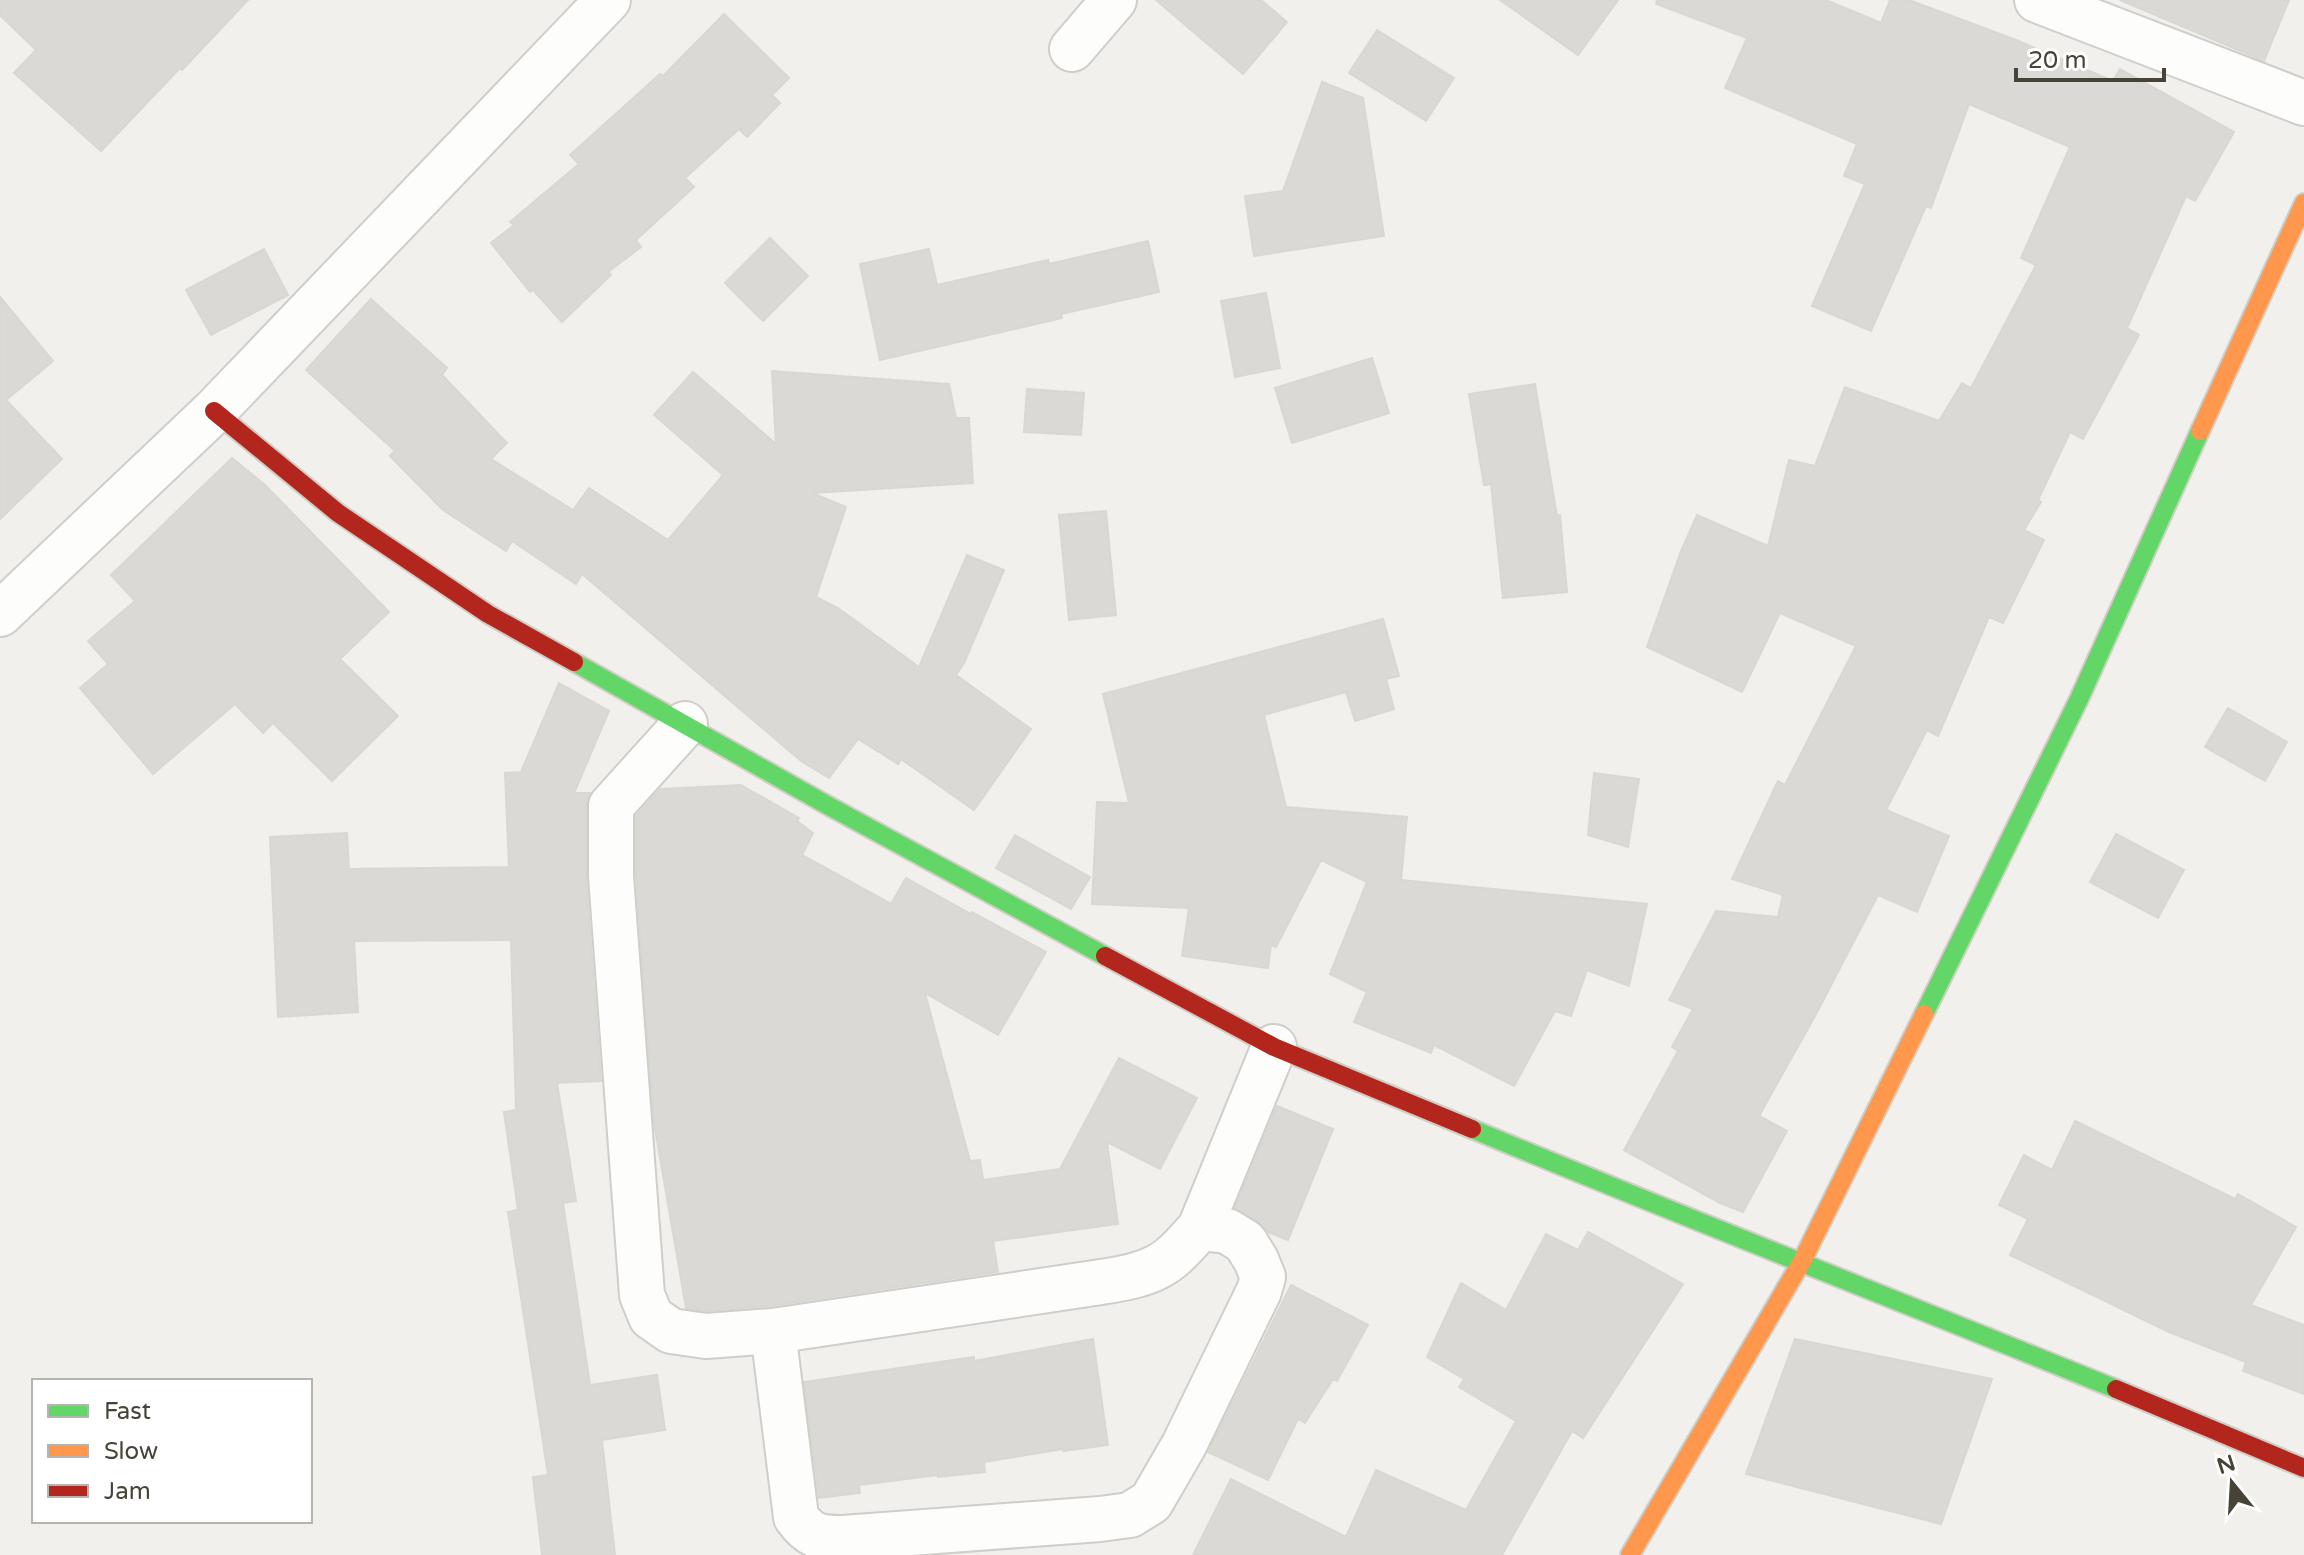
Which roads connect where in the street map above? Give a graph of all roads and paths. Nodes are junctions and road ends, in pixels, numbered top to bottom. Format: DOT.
graph roads {
  1 [pos="608,0"];
  2 [pos="1114,0"];
  3 [pos="2037,0"];
  4 [pos="1072,49"];
  5 [pos="2304,103"];
  6 [pos="2304,203"];
  7 [pos="214,411"];
  8 [pos="0,614"];
  9 [pos="685,724"];
  10 [pos="1274,1047"];
  11 [pos="1200,1228"];
  12 [pos="1802,1261"];
  13 [pos="773,1331"];
  14 [pos="2304,1468"];
  15 [pos="1630,1555"];
  1 -- 7 [label="street"];
  2 -- 4 [label="street"];
  3 -- 5 [label="street"];
  6 -- 12 [label="main road"];
  7 -- 8 [label="street"];
  7 -- 9 [label="main road"];
  9 -- 10 [label="main road"];
  9 -- 13 [label="street"];
  10 -- 11 [label="street"];
  10 -- 12 [label="main road"];
  11 -- 13 [label="street"];
  11 -- 13 [label="street"];
  12 -- 14 [label="main road"];
  12 -- 15 [label="main road"];
}
